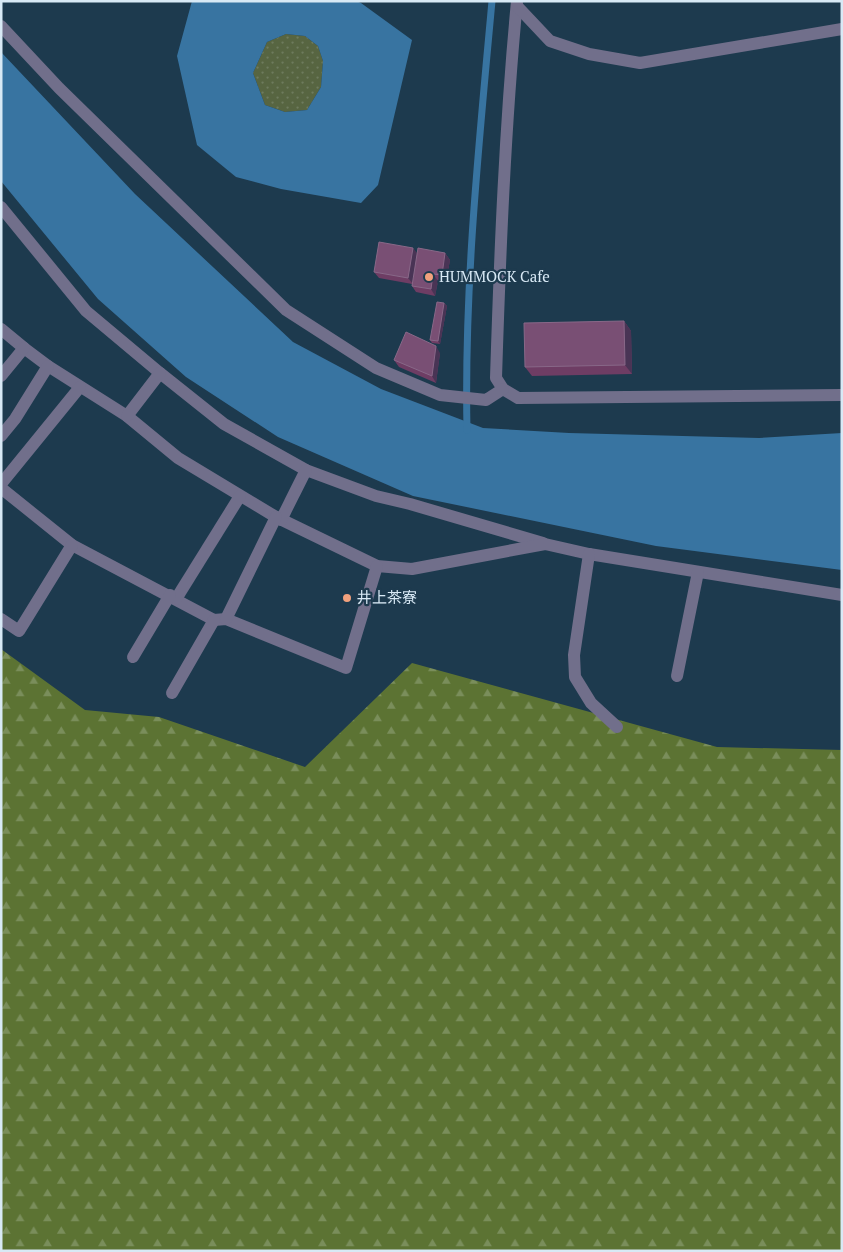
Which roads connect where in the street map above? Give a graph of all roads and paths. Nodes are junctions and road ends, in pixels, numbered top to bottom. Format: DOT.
graph roads {
  1 [pos="517,4"];
  2 [pos="1,26"];
  3 [pos="842,29"];
  4 [pos="1,207"];
  5 [pos="1,329"];
  6 [pos="24,348"];
  7 [pos="48,366"];
  8 [pos="160,373"];
  9 [pos="1,376"];
  10 [pos="80,386"];
  11 [pos="503,389"];
  12 [pos="842,395"];
  13 [pos="127,416"];
  14 [pos="1,436"];
  15 [pos="306,470"];
  16 [pos="1,484"];
  17 [pos="1,488"];
  18 [pos="240,496"];
  19 [pos="278,518"];
  20 [pos="545,544"];
  21 [pos="72,545"];
  22 [pos="588,554"];
  23 [pos="377,566"];
  24 [pos="698,572"];
  25 [pos="842,595"];
  26 [pos="173,597"];
  27 [pos="1,619"];
  28 [pos="220,619"];
  29 [pos="133,657"];
  30 [pos="677,676"];
  31 [pos="172,693"];
  32 [pos="617,727"];
  1 -- 3 [label="street"];
  1 -- 11 [label="street"];
  2 -- 11 [label="street"];
  4 -- 8 [label="street"];
  5 -- 6 [label="street"];
  6 -- 7 [label="street"];
  6 -- 9 [label="street"];
  7 -- 10 [label="street"];
  7 -- 14 [label="street"];
  8 -- 13 [label="street"];
  8 -- 15 [label="street"];
  10 -- 13 [label="street"];
  10 -- 16 [label="street"];
  11 -- 12 [label="street"];
  13 -- 18 [label="street"];
  15 -- 19 [label="street"];
  15 -- 20 [label="street"];
  17 -- 21 [label="street"];
  18 -- 19 [label="street"];
  18 -- 26 [label="street"];
  19 -- 23 [label="street"];
  19 -- 28 [label="street"];
  20 -- 22 [label="street"];
  20 -- 23 [label="street"];
  21 -- 26 [label="street"];
  21 -- 27 [label="street"];
  22 -- 24 [label="street"];
  22 -- 32 [label="street"];
  23 -- 28 [label="street"];
  24 -- 25 [label="street"];
  24 -- 30 [label="street"];
  26 -- 28 [label="street"];
  26 -- 29 [label="street"];
  28 -- 31 [label="street"];
}
